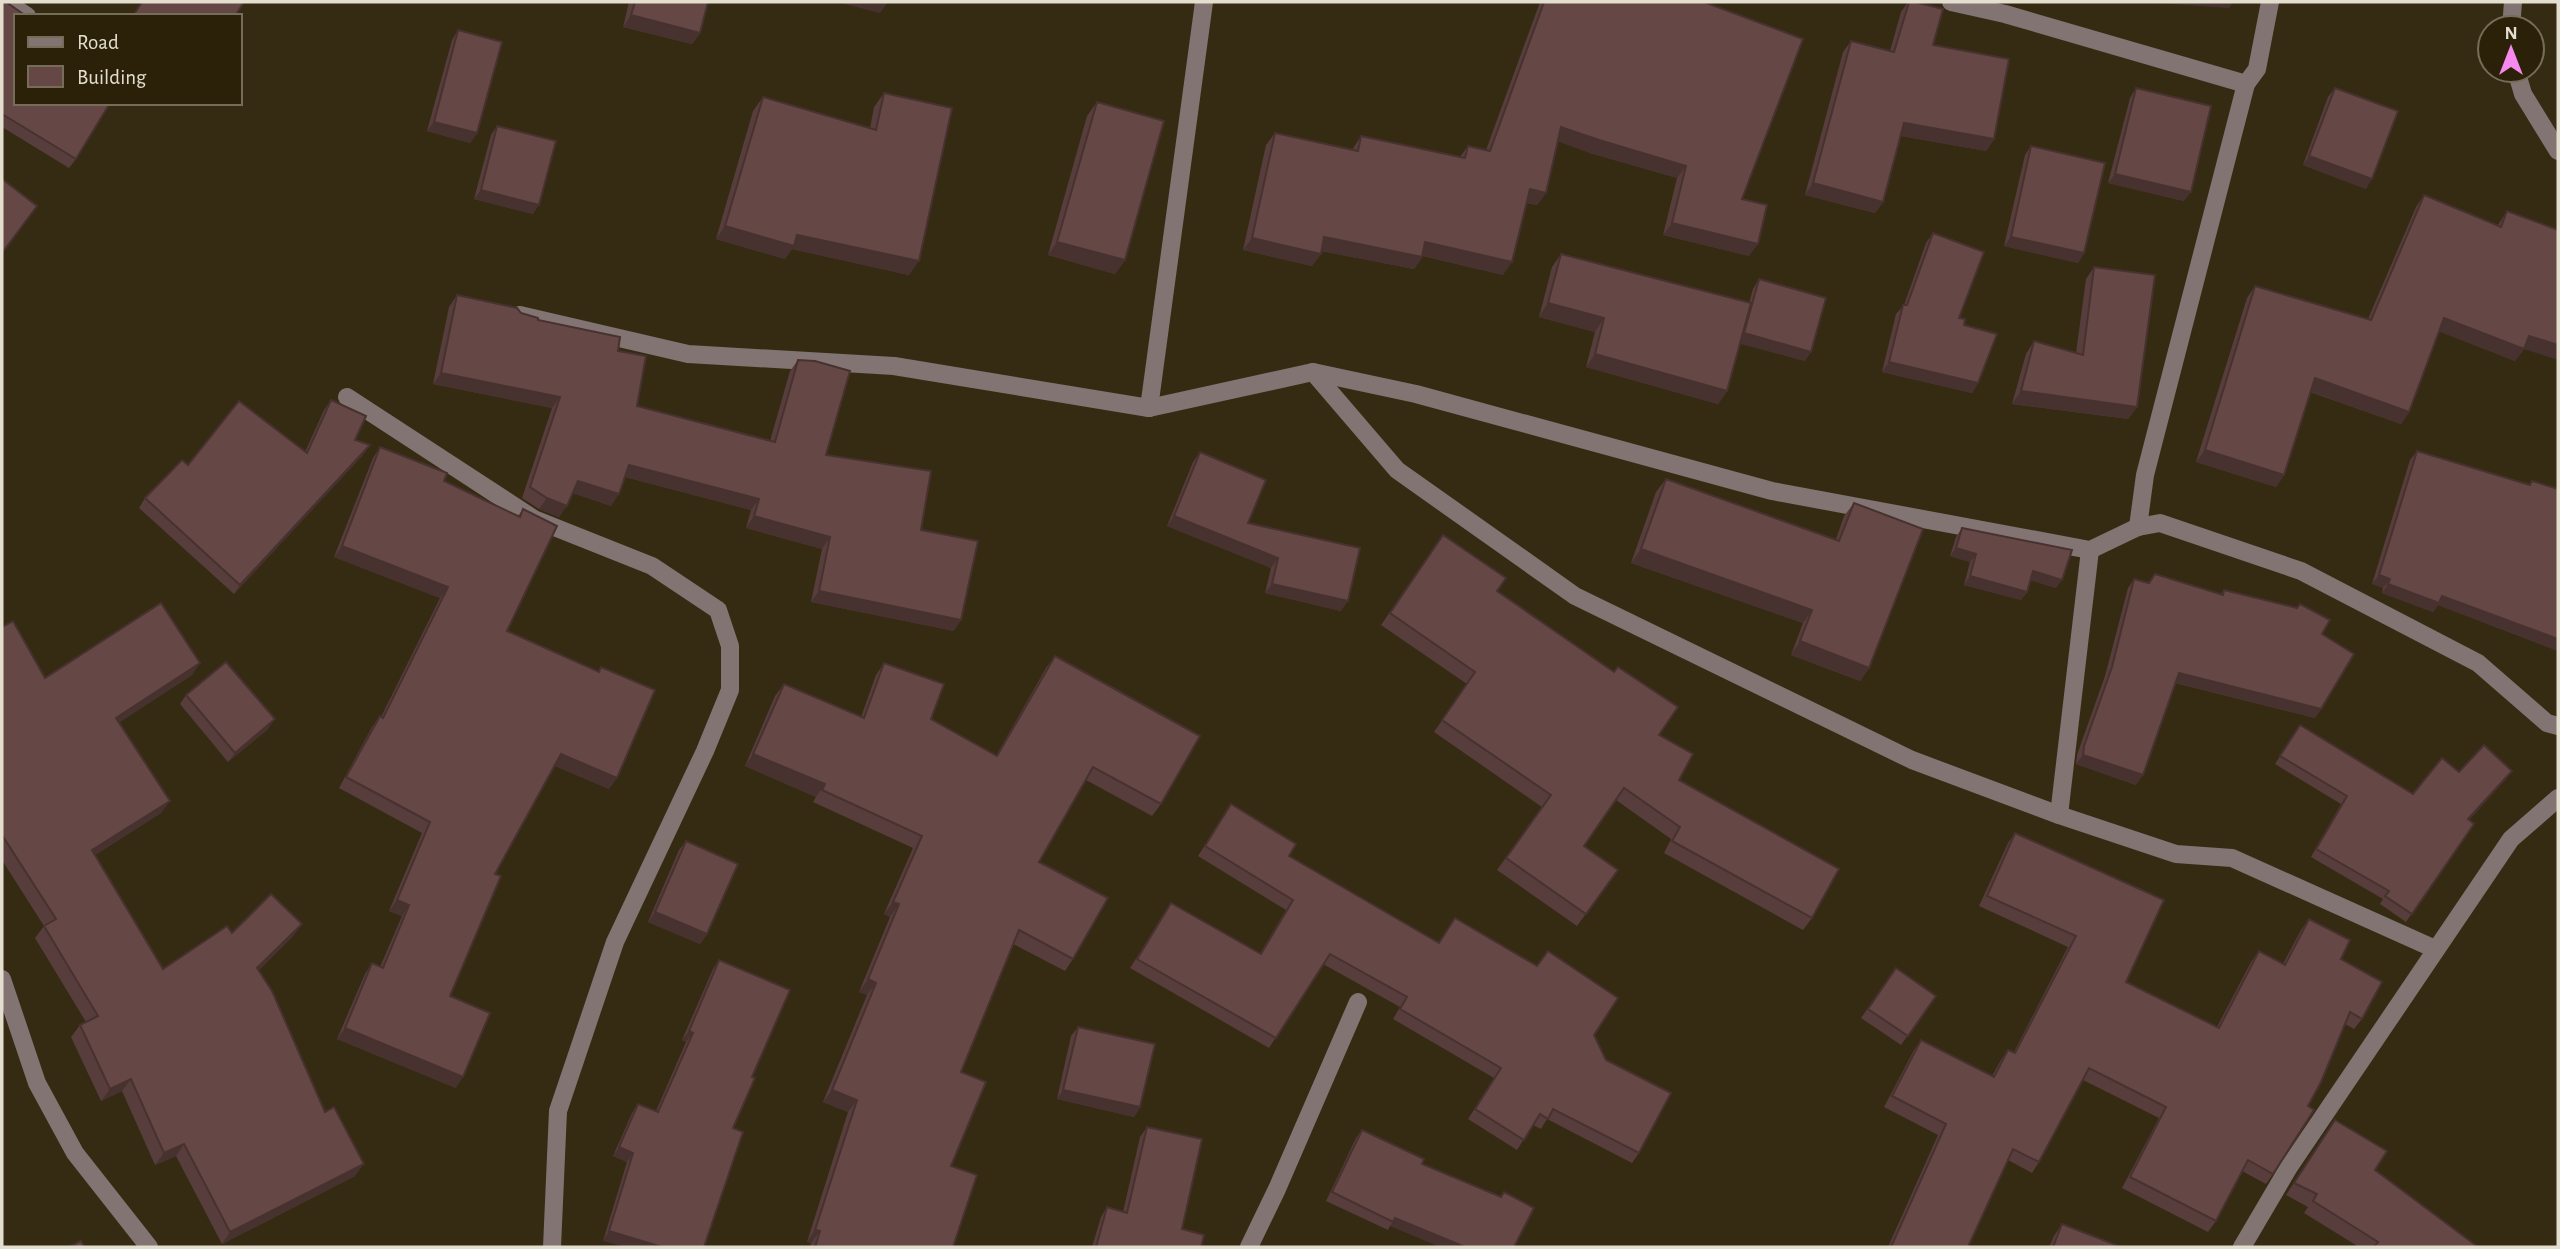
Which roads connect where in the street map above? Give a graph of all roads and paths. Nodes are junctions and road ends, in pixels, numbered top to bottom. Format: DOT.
graph roads {
  1 [pos="6,2"];
  2 [pos="1204,2"];
  3 [pos="1951,2"];
  4 [pos="2270,2"];
  5 [pos="24,14"];
  6 [pos="2246,84"];
  7 [pos="2520,84"];
  8 [pos="2558,151"];
  9 [pos="520,314"];
  10 [pos="1313,372"];
  11 [pos="347,397"];
  12 [pos="1149,408"];
  13 [pos="2138,527"];
  14 [pos="2090,550"];
  15 [pos="2558,726"];
  16 [pos="2558,798"];
  17 [pos="2059,815"];
  18 [pos="2435,949"];
  19 [pos="2,979"];
  20 [pos="1358,1002"];
  21 [pos="149,1247"];
  22 [pos="552,1247"];
  23 [pos="1249,1247"];
  24 [pos="2242,1247"];
  1 -- 5 [label="street"];
  2 -- 12 [label="street"];
  3 -- 6 [label="street"];
  4 -- 6 [label="street"];
  6 -- 13 [label="street"];
  7 -- 8 [label="street"];
  9 -- 12 [label="street"];
  10 -- 12 [label="street"];
  10 -- 14 [label="street"];
  10 -- 17 [label="street"];
  11 -- 22 [label="street"];
  13 -- 14 [label="street"];
  13 -- 15 [label="street"];
  14 -- 17 [label="street"];
  16 -- 18 [label="street"];
  17 -- 18 [label="street"];
  18 -- 24 [label="street"];
  19 -- 21 [label="street"];
  20 -- 23 [label="street"];
}
